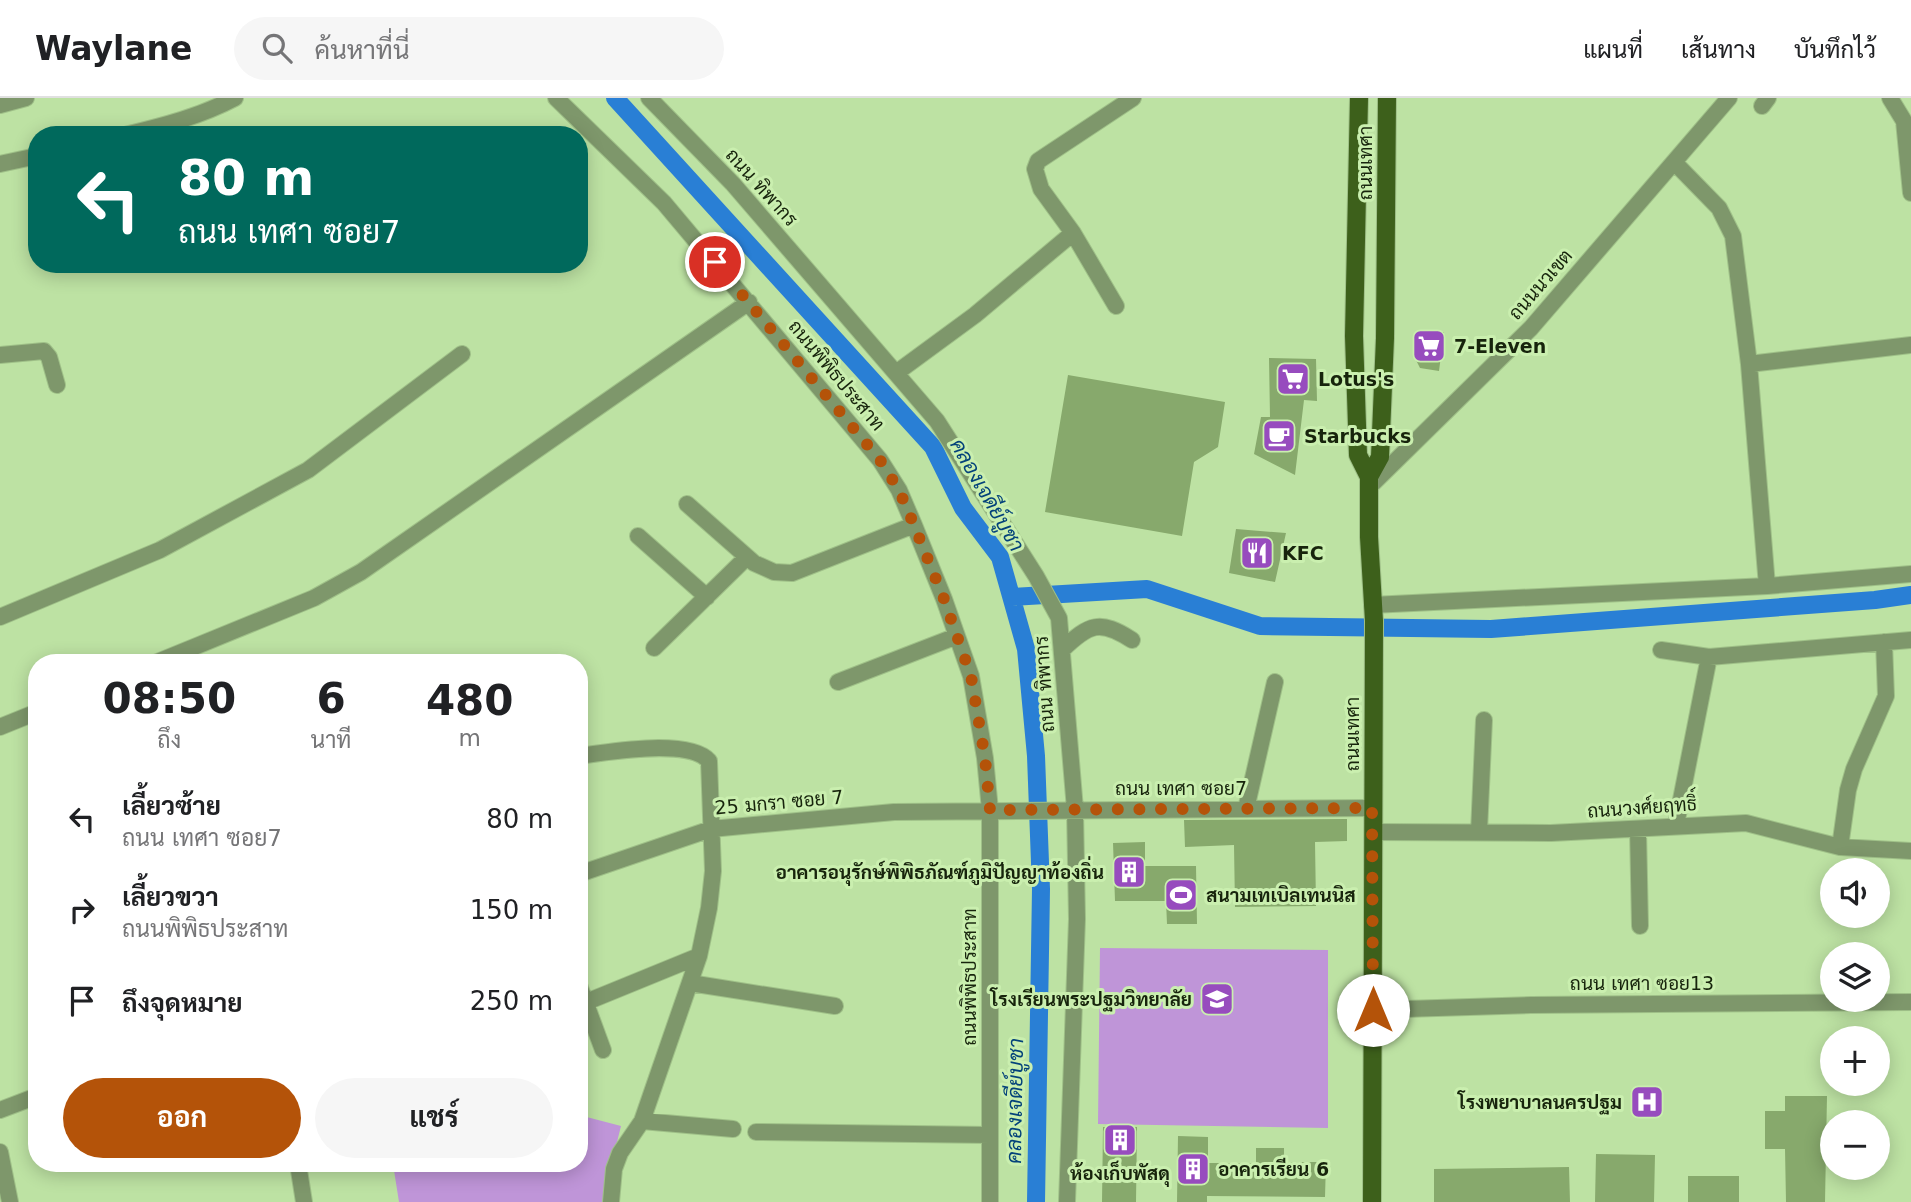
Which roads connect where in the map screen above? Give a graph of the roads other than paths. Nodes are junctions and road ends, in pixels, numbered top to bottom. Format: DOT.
graph roads {
  1 [pos="26,98"];
  2 [pos="235,98"];
  3 [pos="556,98"];
  4 [pos="1133,98"];
  5 [pos="1359,98"];
  6 [pos="1387,98"];
  7 [pos="1729,98"];
  8 [pos="1890,98"];
  9 [pos="656,100"];
  10 [pos="0,105"];
  11 [pos="159,126"];
  12 [pos="585,126"];
  13 [pos="588,129"];
  14 [pos="28,158"];
  15 [pos="1674,163"];
  16 [pos="0,164"];
  17 [pos="1911,193"];
  18 [pos="1073,233"];
  19 [pos="749,302"];
  20 [pos="1116,306"];
  21 [pos="1911,345"];
  22 [pos="463,354"];
  23 [pos="0,355"];
  24 [pos="1749,364"];
  25 [pos="896,373"];
  26 [pos="57,385"];
  27 [pos="1369,482"];
  28 [pos="687,504"];
  29 [pos="914,525"];
  30 [pos="638,536"];
  31 [pos="747,557"];
  32 [pos="1911,574"];
  33 [pos="1767,586"];
  34 [pos="707,597"];
  35 [pos="1373,613"];
  36 [pos="0,617"];
  37 [pos="957,636"];
  38 [pos="1132,640"];
  39 [pos="1911,640"];
  40 [pos="1884,642"];
  41 [pos="654,648"];
  42 [pos="1063,649"];
  43 [pos="1661,650"];
  44 [pos="177,654"];
  45 [pos="1709,657"];
  46 [pos="838,682"];
  47 [pos="1275,682"];
  48 [pos="28,716"];
  49 [pos="1484,720"];
  50 [pos="0,727"];
  51 [pos="588,754"];
  52 [pos="1245,808"];
  53 [pos="1372,808"];
  54 [pos="1076,809"];
  55 [pos="998,811"];
  56 [pos="1676,825"];
  57 [pos="710,829"];
  58 [pos="1638,829"];
  59 [pos="1373,832"];
  60 [pos="1479,832"];
  61 [pos="1840,847"];
  62 [pos="1911,851"];
  63 [pos="588,871"];
  64 [pos="1640,926"];
  65 [pos="699,956"];
  66 [pos="690,983"];
  67 [pos="588,1002"];
  68 [pos="1911,1002"];
  69 [pos="835,1006"];
  70 [pos="1373,1010"];
  71 [pos="588,1016"];
  72 [pos="603,1050"];
  73 [pos="28,1099"];
  74 [pos="0,1110"];
  75 [pos="642,1121"];
  76 [pos="733,1129"];
  77 [pos="756,1132"];
  78 [pos="990,1135"];
  79 [pos="0,1152"];
  80 [pos="299,1172"];
  81 [pos="10,1202"];
  82 [pos="304,1202"];
  83 [pos="611,1202"];
  84 [pos="990,1202"];
  85 [pos="1067,1202"];
  86 [pos="1372,1202"];
  1 -- 10 [label="street"];
  2 -- 11 [label="street"];
  3 -- 12 [label="street, ถนนพิพิธประสาท"];
  4 -- 18 [label="street"];
  5 -- 27 [label="main road, ถนนเทศา"];
  6 -- 27 [label="main road, ถนนเทศา"];
  7 -- 15 [label="street, ถนนนวเขต"];
  8 -- 17 [label="street"];
  9 -- 25 [label="street, ถนน ทิพากร"];
  13 -- 19 [label="street, ถนนพิพิธประสาท"];
  14 -- 16 [label="street"];
  15 -- 24 [label="street"];
  15 -- 27 [label="street, ถนนนวเขต"];
  18 -- 20 [label="street"];
  18 -- 25 [label="street"];
  19 -- 29 [label="street, ถนนพิพิธประสาท"];
  19 -- 44 [label="street"];
  21 -- 24 [label="street"];
  22 -- 36 [label="street"];
  23 -- 26 [label="street"];
  24 -- 33 [label="street"];
  25 -- 42 [label="street, ถนน ทิพากร"];
  27 -- 35 [label="main road, ถนนเทศา"];
  28 -- 31 [label="street"];
  29 -- 31 [label="street"];
  29 -- 37 [label="street, ถนนพิพิธประสาท"];
  30 -- 34 [label="street"];
  31 -- 34 [label="street"];
  32 -- 33 [label="street"];
  33 -- 35 [label="street"];
  34 -- 41 [label="street"];
  35 -- 53 [label="main road, ถนนเทศา"];
  37 -- 46 [label="street"];
  37 -- 55 [label="street, ถนนพิพิธประสาท"];
  38 -- 42 [label="street"];
  39 -- 40 [label="street"];
  40 -- 45 [label="street"];
  40 -- 61 [label="street"];
  42 -- 54 [label="street, ถนน ทิพากร"];
  43 -- 45 [label="street"];
  45 -- 56 [label="street"];
  47 -- 52 [label="street"];
  48 -- 50 [label="street"];
  49 -- 60 [label="street"];
  51 -- 57 [label="street"];
  52 -- 53 [label="street, ถนน เทศา ซอย7"];
  52 -- 54 [label="street, ถนน เทศา ซอย7"];
  53 -- 59 [label="main road, ถนนเทศา"];
  54 -- 55 [label="street, ถนน เทศา ซอย7"];
  54 -- 85 [label="street, ถนน ทิพากร"];
  55 -- 57 [label="street, 25 มกรา ซอย 7"];
  55 -- 78 [label="street, ถนนพิพิธประสาท"];
  56 -- 58 [label="street, ถนนวงศ์ยฤทธิ์"];
  56 -- 61 [label="street, ถนนวงศ์ยฤทธิ์"];
  57 -- 63 [label="street, 25 มกรา ซอย 7"];
  57 -- 65 [label="street"];
  58 -- 60 [label="street, ถนนวงศ์ยฤทธิ์"];
  58 -- 64 [label="street"];
  59 -- 60 [label="street, ถนนวงศ์ยฤทธิ์"];
  59 -- 70 [label="main road, ถนนเทศา"];
  61 -- 62 [label="street, ถนนวงศ์ยฤทธิ์"];
  65 -- 66 [label="street"];
  65 -- 67 [label="street"];
  66 -- 69 [label="street"];
  66 -- 75 [label="street"];
  68 -- 70 [label="street, ถนน เทศา ซอย13"];
  70 -- 86 [label="main road, ถนนเทศา"];
  71 -- 72 [label="street"];
  73 -- 74 [label="street"];
  75 -- 76 [label="street"];
  75 -- 83 [label="street"];
  77 -- 78 [label="street"];
  78 -- 84 [label="street, ถนนพิพิธประสาท"];
  79 -- 81 [label="street"];
  80 -- 82 [label="street"];
}
